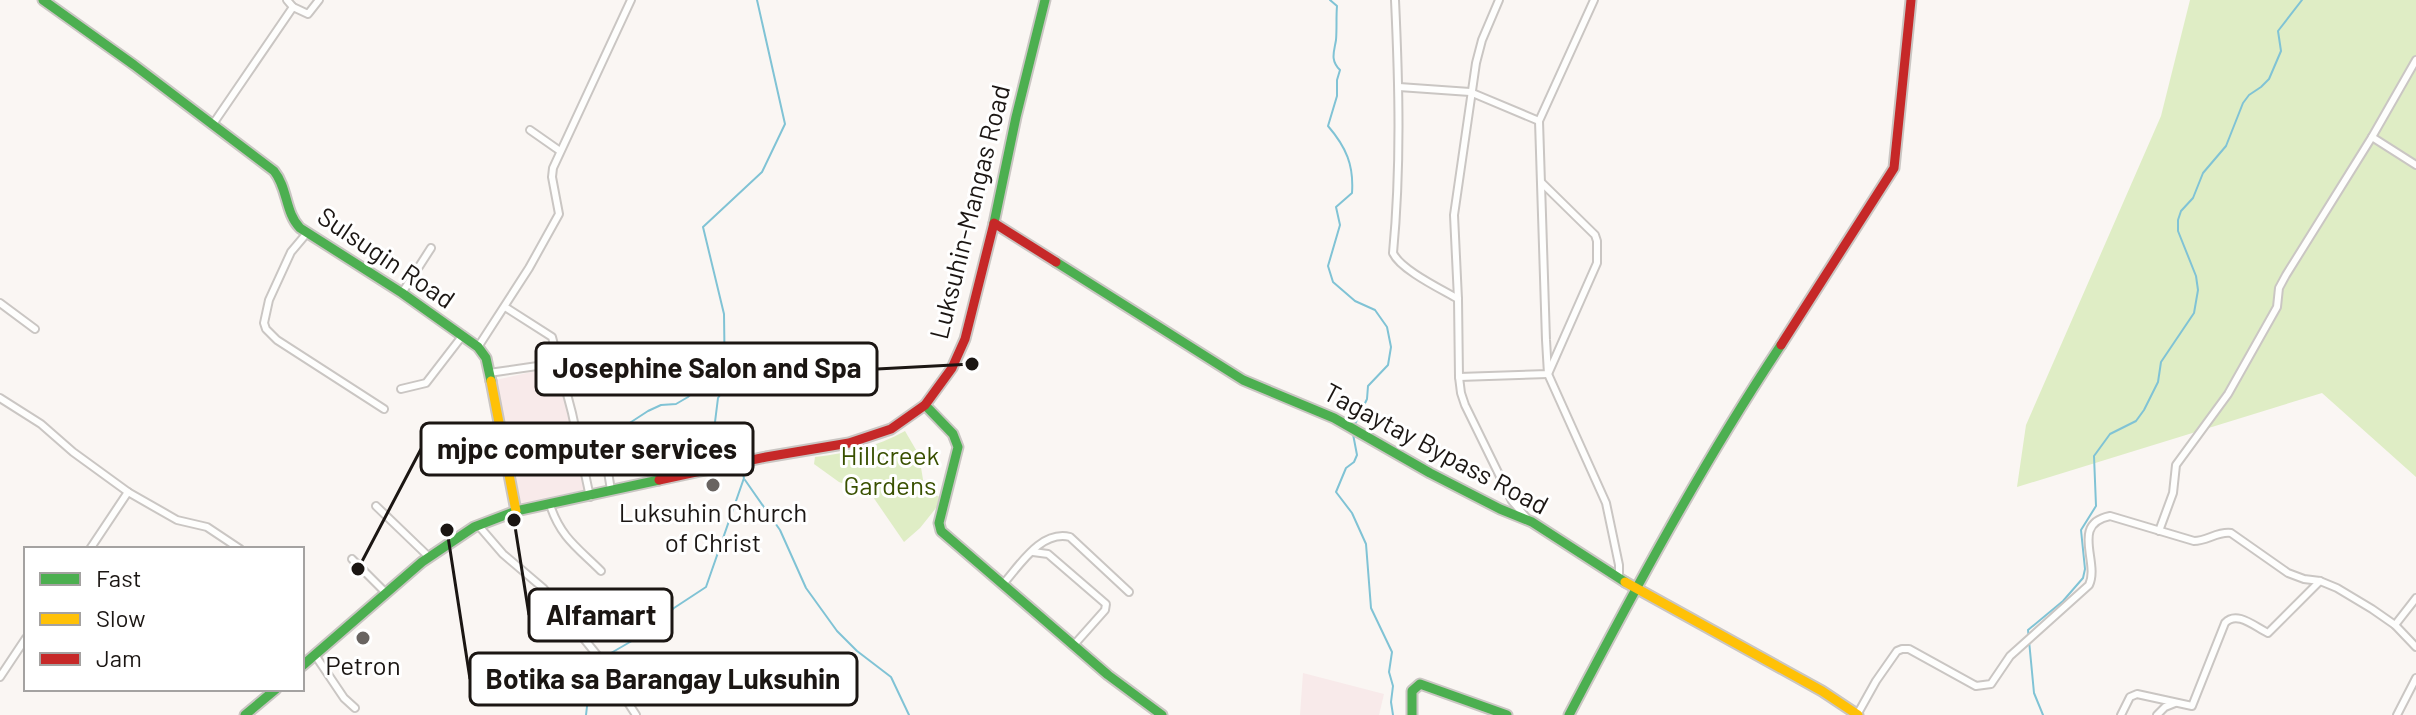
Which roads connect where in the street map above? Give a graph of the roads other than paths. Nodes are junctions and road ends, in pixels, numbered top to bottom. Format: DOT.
graph roads {
  1 [pos="43,0"];
  2 [pos="287,0"];
  3 [pos="319,0"];
  4 [pos="631,0"];
  5 [pos="1045,0"];
  6 [pos="1395,0"];
  7 [pos="1499,0"];
  8 [pos="1594,0"];
  9 [pos="1911,0"];
  10 [pos="293,7"];
  11 [pos="2416,60"];
  12 [pos="1399,87"];
  13 [pos="1470,92"];
  14 [pos="1539,121"];
  15 [pos="213,124"];
  16 [pos="530,130"];
  17 [pos="2372,137"];
  18 [pos="560,151"];
  19 [pos="2416,165"];
  20 [pos="1542,183"];
  21 [pos="994,223"];
  22 [pos="307,233"];
  23 [pos="431,248"];
  24 [pos="402,293"];
  25 [pos="1458,299"];
  26 [pos="0,303"];
  27 [pos="505,307"];
  28 [pos="35,329"];
  29 [pos="463,335"];
  30 [pos="478,347"];
  31 [pos="558,363"];
  32 [pos="489,373"];
  33 [pos="1548,374"];
  34 [pos="1459,377"];
  35 [pos="401,389"];
  36 [pos="0,398"];
  37 [pos="925,405"];
  38 [pos="384,409"];
  39 [pos="603,442"];
  40 [pos="128,492"];
  41 [pos="612,492"];
  42 [pos="590,497"];
  43 [pos="550,505"];
  44 [pos="376,506"];
  45 [pos="516,511"];
  46 [pos="1532,522"];
  47 [pos="477,524"];
  48 [pos="2159,531"];
  49 [pos="226,539"];
  50 [pos="91,547"];
  51 [pos="220,547"];
  52 [pos="237,547"];
  53 [pos="1033,552"];
  54 [pos="428,556"];
  55 [pos="352,559"];
  56 [pos="601,571"];
  57 [pos="1619,579"];
  58 [pos="2320,581"];
  59 [pos="1003,584"];
  60 [pos="1635,589"];
  61 [pos="1129,592"];
  62 [pos="386,593"];
  63 [pos="2416,598"];
  64 [pos="2395,625"];
  65 [pos="24,641"];
  66 [pos="1073,646"];
  67 [pos="2416,647"];
  68 [pos="315,655"];
  69 [pos="304,664"];
  70 [pos="0,677"];
  71 [pos="2416,678"];
  72 [pos="274,691"];
  73 [pos="2175,703"];
  74 [pos="355,708"];
  75 [pos="245,715"];
  76 [pos="636,715"];
  77 [pos="1162,715"];
  78 [pos="1412,715"];
  79 [pos="1507,715"];
  80 [pos="1569,715"];
  81 [pos="1857,715"];
  82 [pos="2118,715"];
  83 [pos="2157,715"];
  84 [pos="2397,715"];
  1 -- 15 [label="main road, Sulsugin Road"];
  2 -- 10 [label="street"];
  3 -- 10 [label="street"];
  4 -- 18 [label="street"];
  5 -- 21 [label="main road, Luksuhin-Mangas Road"];
  6 -- 12 [label="street"];
  7 -- 13 [label="street"];
  8 -- 14 [label="street"];
  9 -- 60 [label="main road"];
  10 -- 15 [label="street"];
  11 -- 17 [label="street"];
  12 -- 13 [label="street"];
  12 -- 25 [label="street"];
  13 -- 14 [label="street"];
  13 -- 25 [label="street"];
  14 -- 20 [label="street"];
  15 -- 22 [label="main road, Sulsugin Road"];
  16 -- 18 [label="street"];
  17 -- 19 [label="street"];
  17 -- 48 [label="street"];
  18 -- 27 [label="street"];
  20 -- 33 [label="street"];
  20 -- 33 [label="street"];
  21 -- 37 [label="main road, Luksuhin-Mangas Road"];
  21 -- 46 [label="main road, Tagaytay Bypass Road"];
  22 -- 24 [label="main road, Sulsugin Road"];
  22 -- 38 [label="street"];
  23 -- 24 [label="street"];
  24 -- 29 [label="main road, Sulsugin Road"];
  25 -- 34 [label="street"];
  26 -- 28 [label="street"];
  27 -- 30 [label="street"];
  27 -- 31 [label="street"];
  29 -- 30 [label="main road, Sulsugin Road"];
  29 -- 35 [label="street"];
  30 -- 32 [label="main road, Sulsugin Road"];
  31 -- 32 [label="street"];
  31 -- 42 [label="street"];
  32 -- 45 [label="main road, Sulsugin Road"];
  33 -- 34 [label="street"];
  33 -- 57 [label="street"];
  34 -- 46 [label="street"];
  36 -- 40 [label="street"];
  37 -- 41 [label="main road, Luksuhin-Mangas Road"];
  37 -- 59 [label="main road"];
  39 -- 41 [label="street"];
  40 -- 49 [label="street"];
  40 -- 50 [label="street"];
  41 -- 42 [label="main road, Luksuhin-Mangas Road"];
  42 -- 43 [label="main road, Luksuhin-Mangas Road"];
  43 -- 45 [label="main road, Luksuhin-Mangas Road"];
  43 -- 56 [label="street"];
  44 -- 54 [label="street"];
  45 -- 47 [label="main road, Luksuhin-Mangas Road"];
  46 -- 57 [label="main road, Tagaytay Bypass Road"];
  47 -- 54 [label="main road, Luksuhin-Mangas Road"];
  47 -- 76 [label="street"];
  48 -- 58 [label="street"];
  48 -- 81 [label="street"];
  49 -- 51 [label="street"];
  49 -- 52 [label="street"];
  53 -- 59 [label="street"];
  53 -- 61 [label="street"];
  53 -- 66 [label="street"];
  54 -- 62 [label="main road, Luksuhin-Mangas Road"];
  55 -- 62 [label="street"];
  57 -- 60 [label="main road, Tagaytay Bypass Road"];
  58 -- 64 [label="street"];
  58 -- 73 [label="street"];
  59 -- 66 [label="main road"];
  60 -- 80 [label="main road"];
  60 -- 81 [label="main road, Tagaytay Bypass Road"];
  62 -- 68 [label="main road, Luksuhin-Mangas Road"];
  63 -- 64 [label="street"];
  64 -- 67 [label="street"];
  65 -- 70 [label="street"];
  66 -- 77 [label="main road"];
  68 -- 69 [label="main road, Luksuhin-Mangas Road"];
  68 -- 74 [label="street"];
  71 -- 84 [label="street"];
  72 -- 75 [label="main road"];
  73 -- 82 [label="street"];
  73 -- 83 [label="street"];
  78 -- 79 [label="main road"];
}
